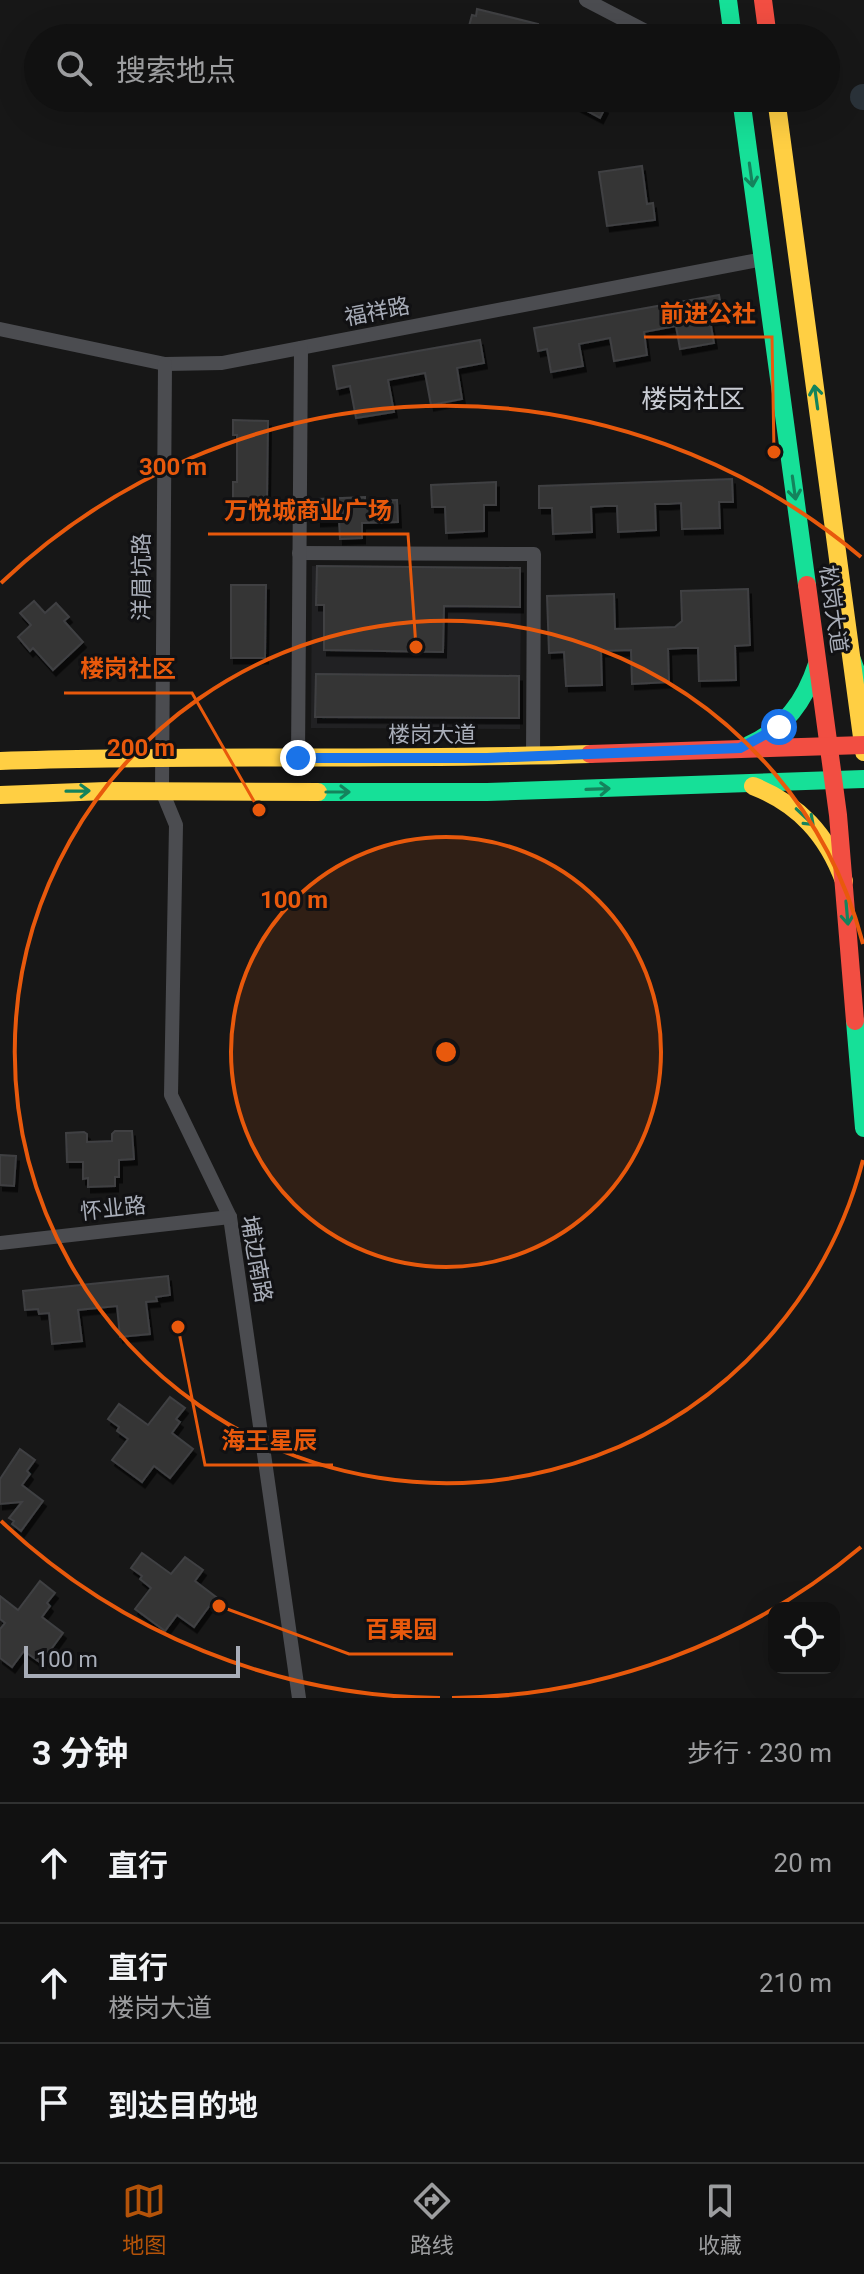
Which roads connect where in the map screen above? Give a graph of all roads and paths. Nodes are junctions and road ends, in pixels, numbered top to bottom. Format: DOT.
graph roads {
  1 [pos="586,0"];
  2 [pos="728,0"];
  3 [pos="763,0"];
  4 [pos="632,24"];
  5 [pos="731,24"];
  6 [pos="766,24"];
  7 [pos="743,112"];
  8 [pos="778,112"];
  9 [pos="763,259"];
  10 [pos="0,329"];
  11 [pos="301,348"];
  12 [pos="165,364"];
  13 [pos="299,553"];
  14 [pos="852,660"];
  15 [pos="817,664"];
  16 [pos="864,692"];
  17 [pos="828,745"];
  18 [pos="864,745"];
  19 [pos="740,748"];
  20 [pos="864,752"];
  21 [pos="162,757"];
  22 [pos="533,757"];
  23 [pos="298,758"];
  24 [pos="0,761"];
  25 [pos="833,779"];
  26 [pos="864,779"];
  27 [pos="739,783"];
  28 [pos="162,791"];
  29 [pos="0,795"];
  30 [pos="844,881"];
  31 [pos="864,1128"];
  32 [pos="230,1217"];
  33 [pos="0,1243"];
  34 [pos="299,1698"];
  1 -- 4 [label="street"];
  2 -- 5 [label="main road"];
  3 -- 6 [label="main road"];
  7 -- 9 [label="main road, 松岗大道, one-way"];
  14 -- 8 [label="main road, 松岗大道, one-way"];
  9 -- 11 [label="street, 福祥路"];
  9 -- 15 [label="main road, 松岗大道, one-way"];
  10 -- 12 [label="street, 福祥路"];
  11 -- 12 [label="street, 福祥路"];
  11 -- 13 [label="street"];
  12 -- 21 [label="street, 洋眉坑路"];
  13 -- 22 [label="street"];
  13 -- 23 [label="street"];
  14 -- 16 [label="main road"];
  14 -- 18 [label="main road, 松岗大道"];
  15 -- 17 [label="main road, 松岗大道"];
  15 -- 19 [label="main road"];
  17 -- 18 [label="main road, 楼岗大道"];
  17 -- 19 [label="main road, 楼岗大道"];
  17 -- 25 [label="main road, 松岗大道"];
  18 -- 20 [label="main road, 松岗大道"];
  19 -- 22 [label="main road, 楼岗大道"];
  21 -- 23 [label="main road, 楼岗大道"];
  21 -- 24 [label="main road, 楼岗大道"];
  21 -- 28 [label="street, 洋眉坑路"];
  22 -- 23 [label="main road, 楼岗大道"];
  25 -- 26 [label="main road"];
  25 -- 27 [label="main road"];
  25 -- 30 [label="main road, 松岗大道"];
  28 -- 27 [label="main road, one-way"];
  27 -- 30 [label="main road, one-way"];
  29 -- 28 [label="main road, one-way"];
  28 -- 32 [label="street, 埔边南路"];
  30 -- 31 [label="main road, 松岗大道, one-way"];
  32 -- 33 [label="street, 怀业路"];
  32 -- 34 [label="street, 埔边南路"];
}
